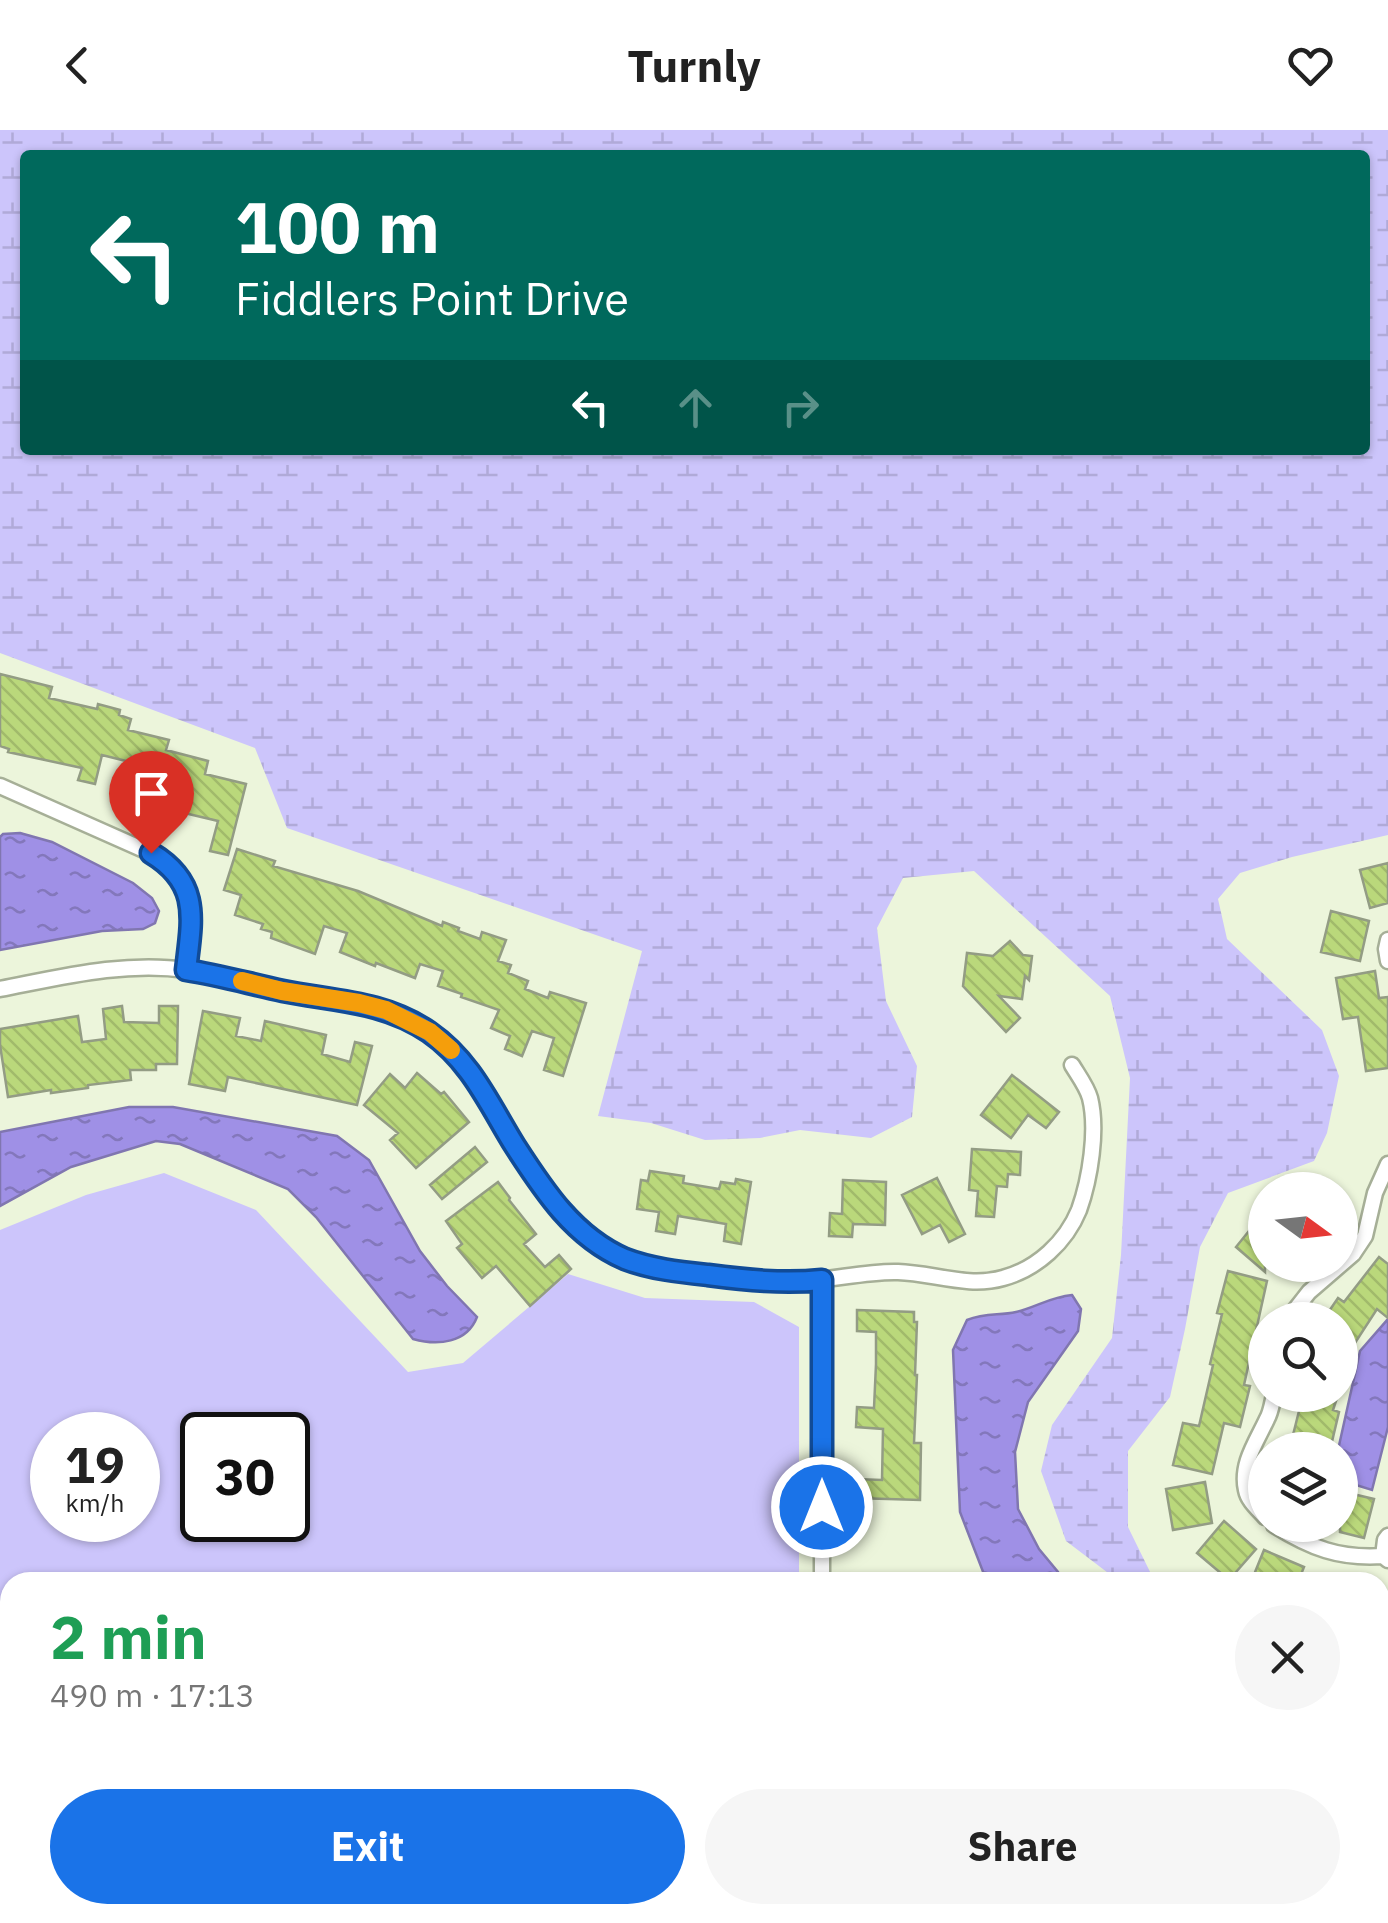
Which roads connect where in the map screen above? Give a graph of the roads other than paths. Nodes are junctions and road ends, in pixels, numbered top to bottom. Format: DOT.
graph roads {
  1 [pos="0,786"];
  2 [pos="1388,940"];
  3 [pos="1388,962"];
  4 [pos="186,970"];
  5 [pos="0,989"];
  6 [pos="1072,1065"];
  7 [pos="1388,1164"];
  8 [pos="822,1280"];
  9 [pos="1300,1302"];
  10 [pos="1248,1461"];
  11 [pos="1248,1495"];
  12 [pos="1388,1536"];
  13 [pos="1303,1542"];
  14 [pos="1386,1558"];
  15 [pos="822,1572"];
  1 -- 4 [label="street"];
  2 -- 3 [label="street"];
  4 -- 5 [label="street"];
  4 -- 8 [label="street"];
  6 -- 8 [label="street"];
  7 -- 9 [label="street"];
  8 -- 15 [label="street"];
  10 -- 11 [label="street"];
  12 -- 14 [label="street"];
  13 -- 14 [label="street"];
}
